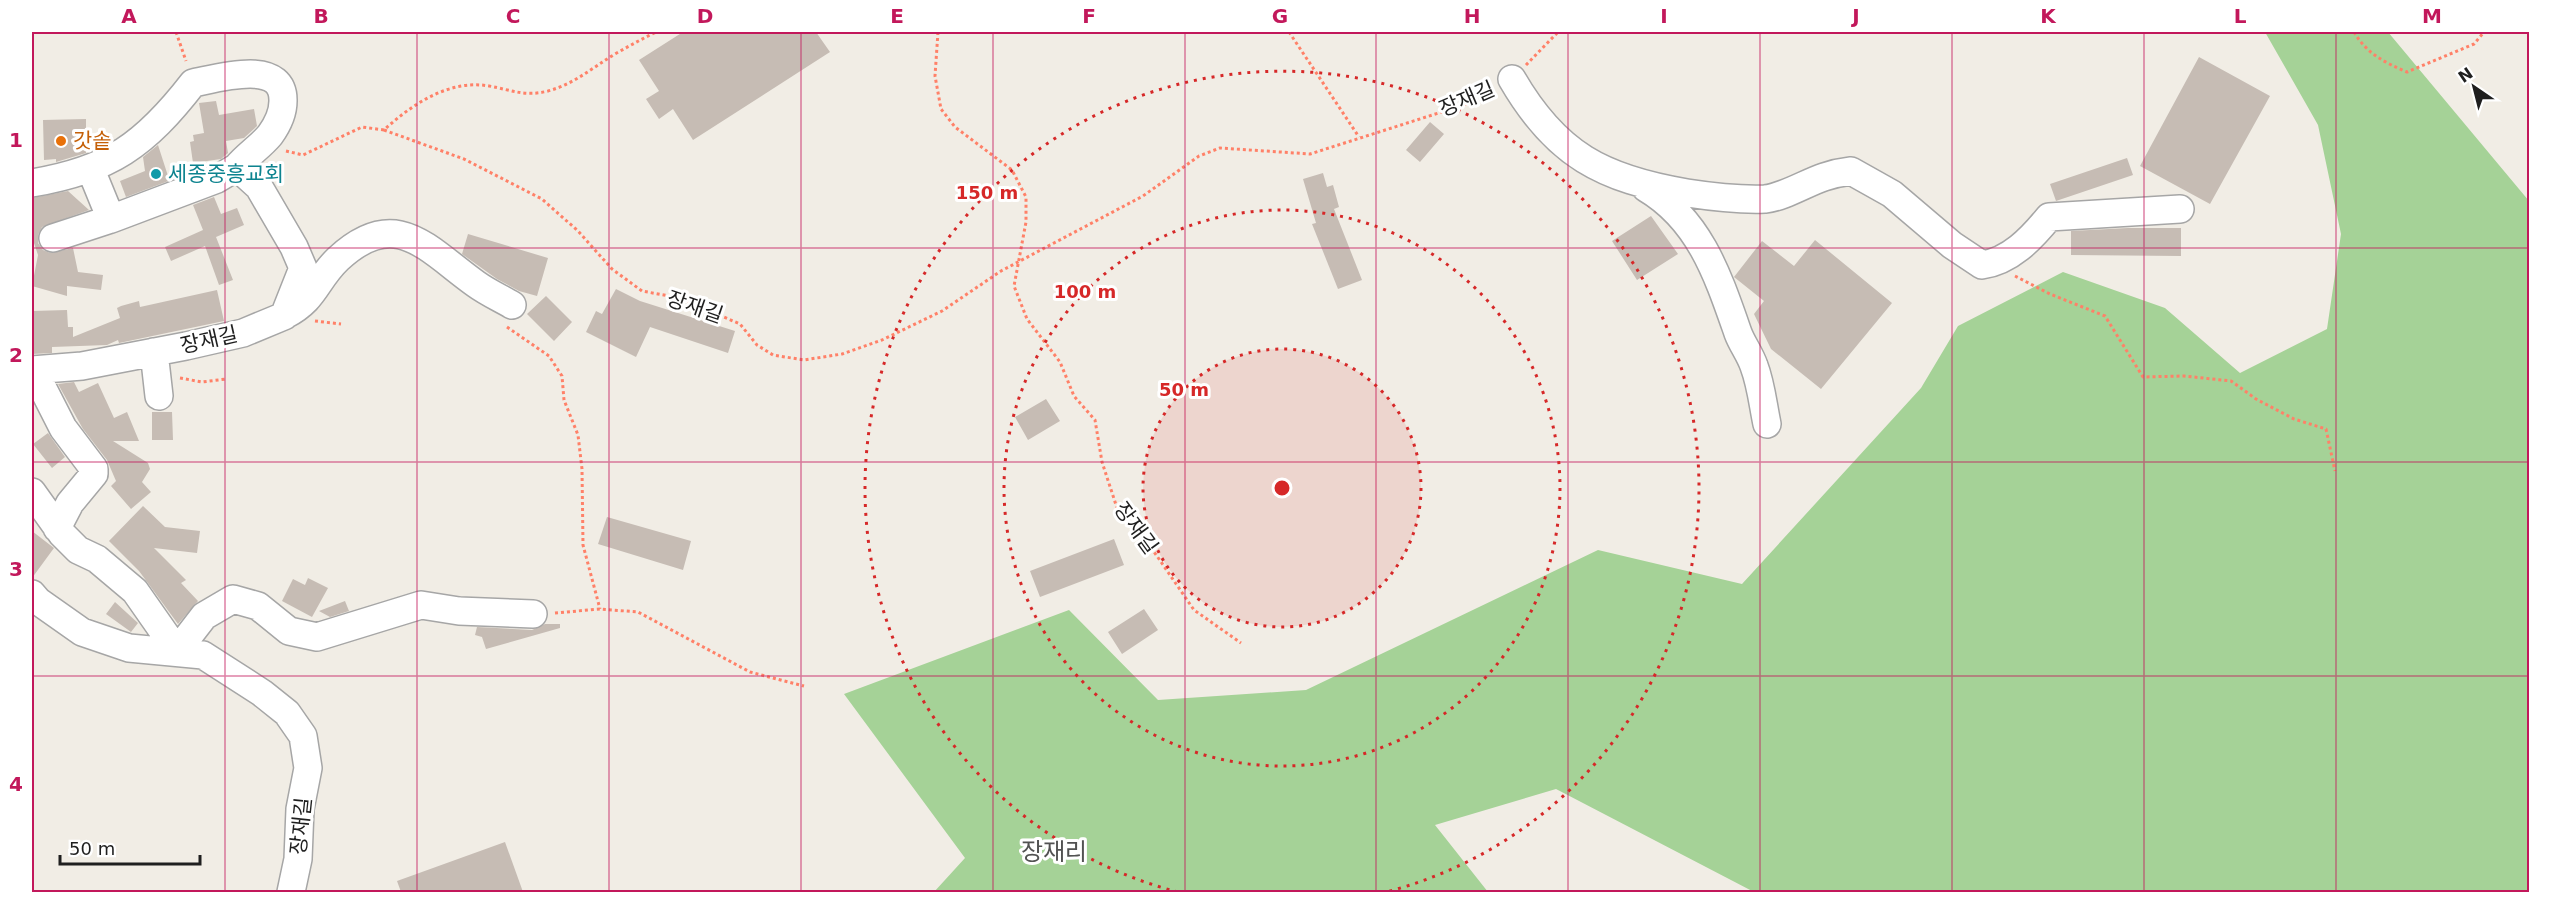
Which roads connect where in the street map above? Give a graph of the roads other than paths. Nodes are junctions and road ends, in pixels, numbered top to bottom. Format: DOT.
graph roads {
  1 [pos="1512,79"];
  2 [pos="237,167"];
  3 [pos="91,170"];
  4 [pos="32,183"];
  5 [pos="1640,185"];
  6 [pos="2180,209"];
  7 [pos="111,219"];
  8 [pos="53,238"];
  9 [pos="507,314"];
  10 [pos="284,315"];
  11 [pos="155,360"];
  12 [pos="33,370"];
  13 [pos="159,396"];
  14 [pos="1767,424"];
  15 [pos="32,492"];
  16 [pos="57,528"];
  17 [pos="32,594"];
  18 [pos="533,614"];
  19 [pos="177,651"];
  20 [pos="291,892"];
  1 -- 5 [label="street"];
  2 -- 3 [label="street"];
  2 -- 7 [label="street"];
  2 -- 10 [label="street"];
  3 -- 4 [label="street"];
  3 -- 7 [label="street"];
  5 -- 6 [label="street"];
  5 -- 14 [label="street"];
  7 -- 8 [label="street"];
  9 -- 10 [label="street, 장재길"];
  10 -- 11 [label="street, 장재길"];
  11 -- 12 [label="street, 장재길"];
  11 -- 13 [label="street"];
  12 -- 16 [label="street"];
  15 -- 16 [label="street"];
  16 -- 19 [label="street"];
  17 -- 19 [label="street, 장재길"];
  18 -- 19 [label="street"];
  19 -- 20 [label="street, 장재길"];
}
